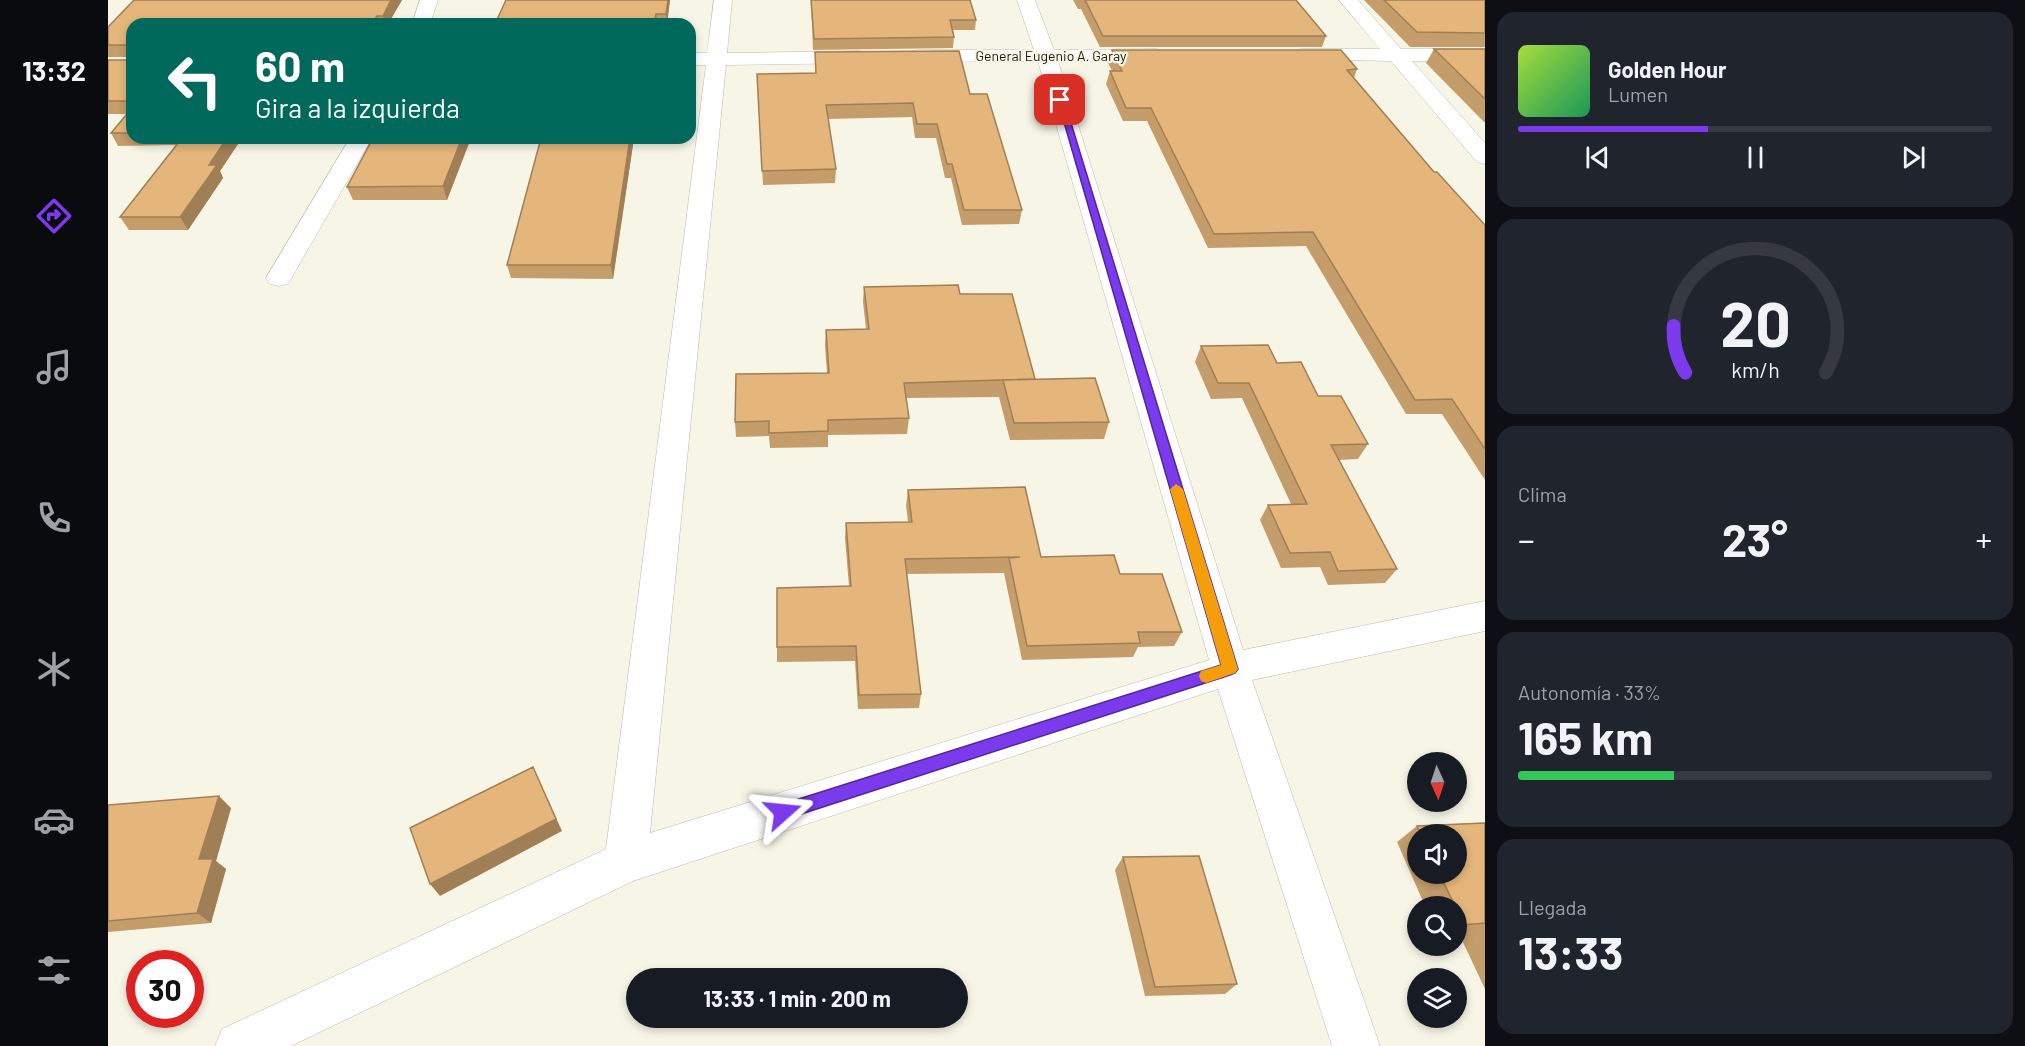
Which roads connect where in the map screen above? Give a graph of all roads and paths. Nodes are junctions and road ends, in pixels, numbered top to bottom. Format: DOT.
graph roads {
  1 [pos="429,0"];
  2 [pos="723,0"];
  3 [pos="1026,0"];
  4 [pos="1348,0"];
  5 [pos="422,18"];
  6 [pos="1046,55"];
  7 [pos="1175,55"];
  8 [pos="1280,55"];
  9 [pos="1397,55"];
  10 [pos="1485,55"];
  11 [pos="703,59"];
  12 [pos="696,132"];
  13 [pos="358,144"];
  14 [pos="695,144"];
  15 [pos="1485,157"];
  16 [pos="279,278"];
  17 [pos="1485,616"];
  18 [pos="1230,669"];
  19 [pos="626,862"];
  20 [pos="239,1046"];
  21 [pos="1356,1046"];
  1 -- 5 [label="street"];
  2 -- 11 [label="street"];
  3 -- 6 [label="street"];
  4 -- 9 [label="street"];
  6 -- 7 [label="street, General Eugenio A. Garay"];
  6 -- 11 [label="street, General Eugenio A. Garay"];
  6 -- 18 [label="street"];
  8 -- 9 [label="street"];
  9 -- 10 [label="street"];
  9 -- 15 [label="street"];
  11 -- 12 [label="street"];
  13 -- 16 [label="street"];
  14 -- 19 [label="street"];
  17 -- 18 [label="street"];
  18 -- 19 [label="street"];
  18 -- 21 [label="street"];
  19 -- 20 [label="street"];
}
